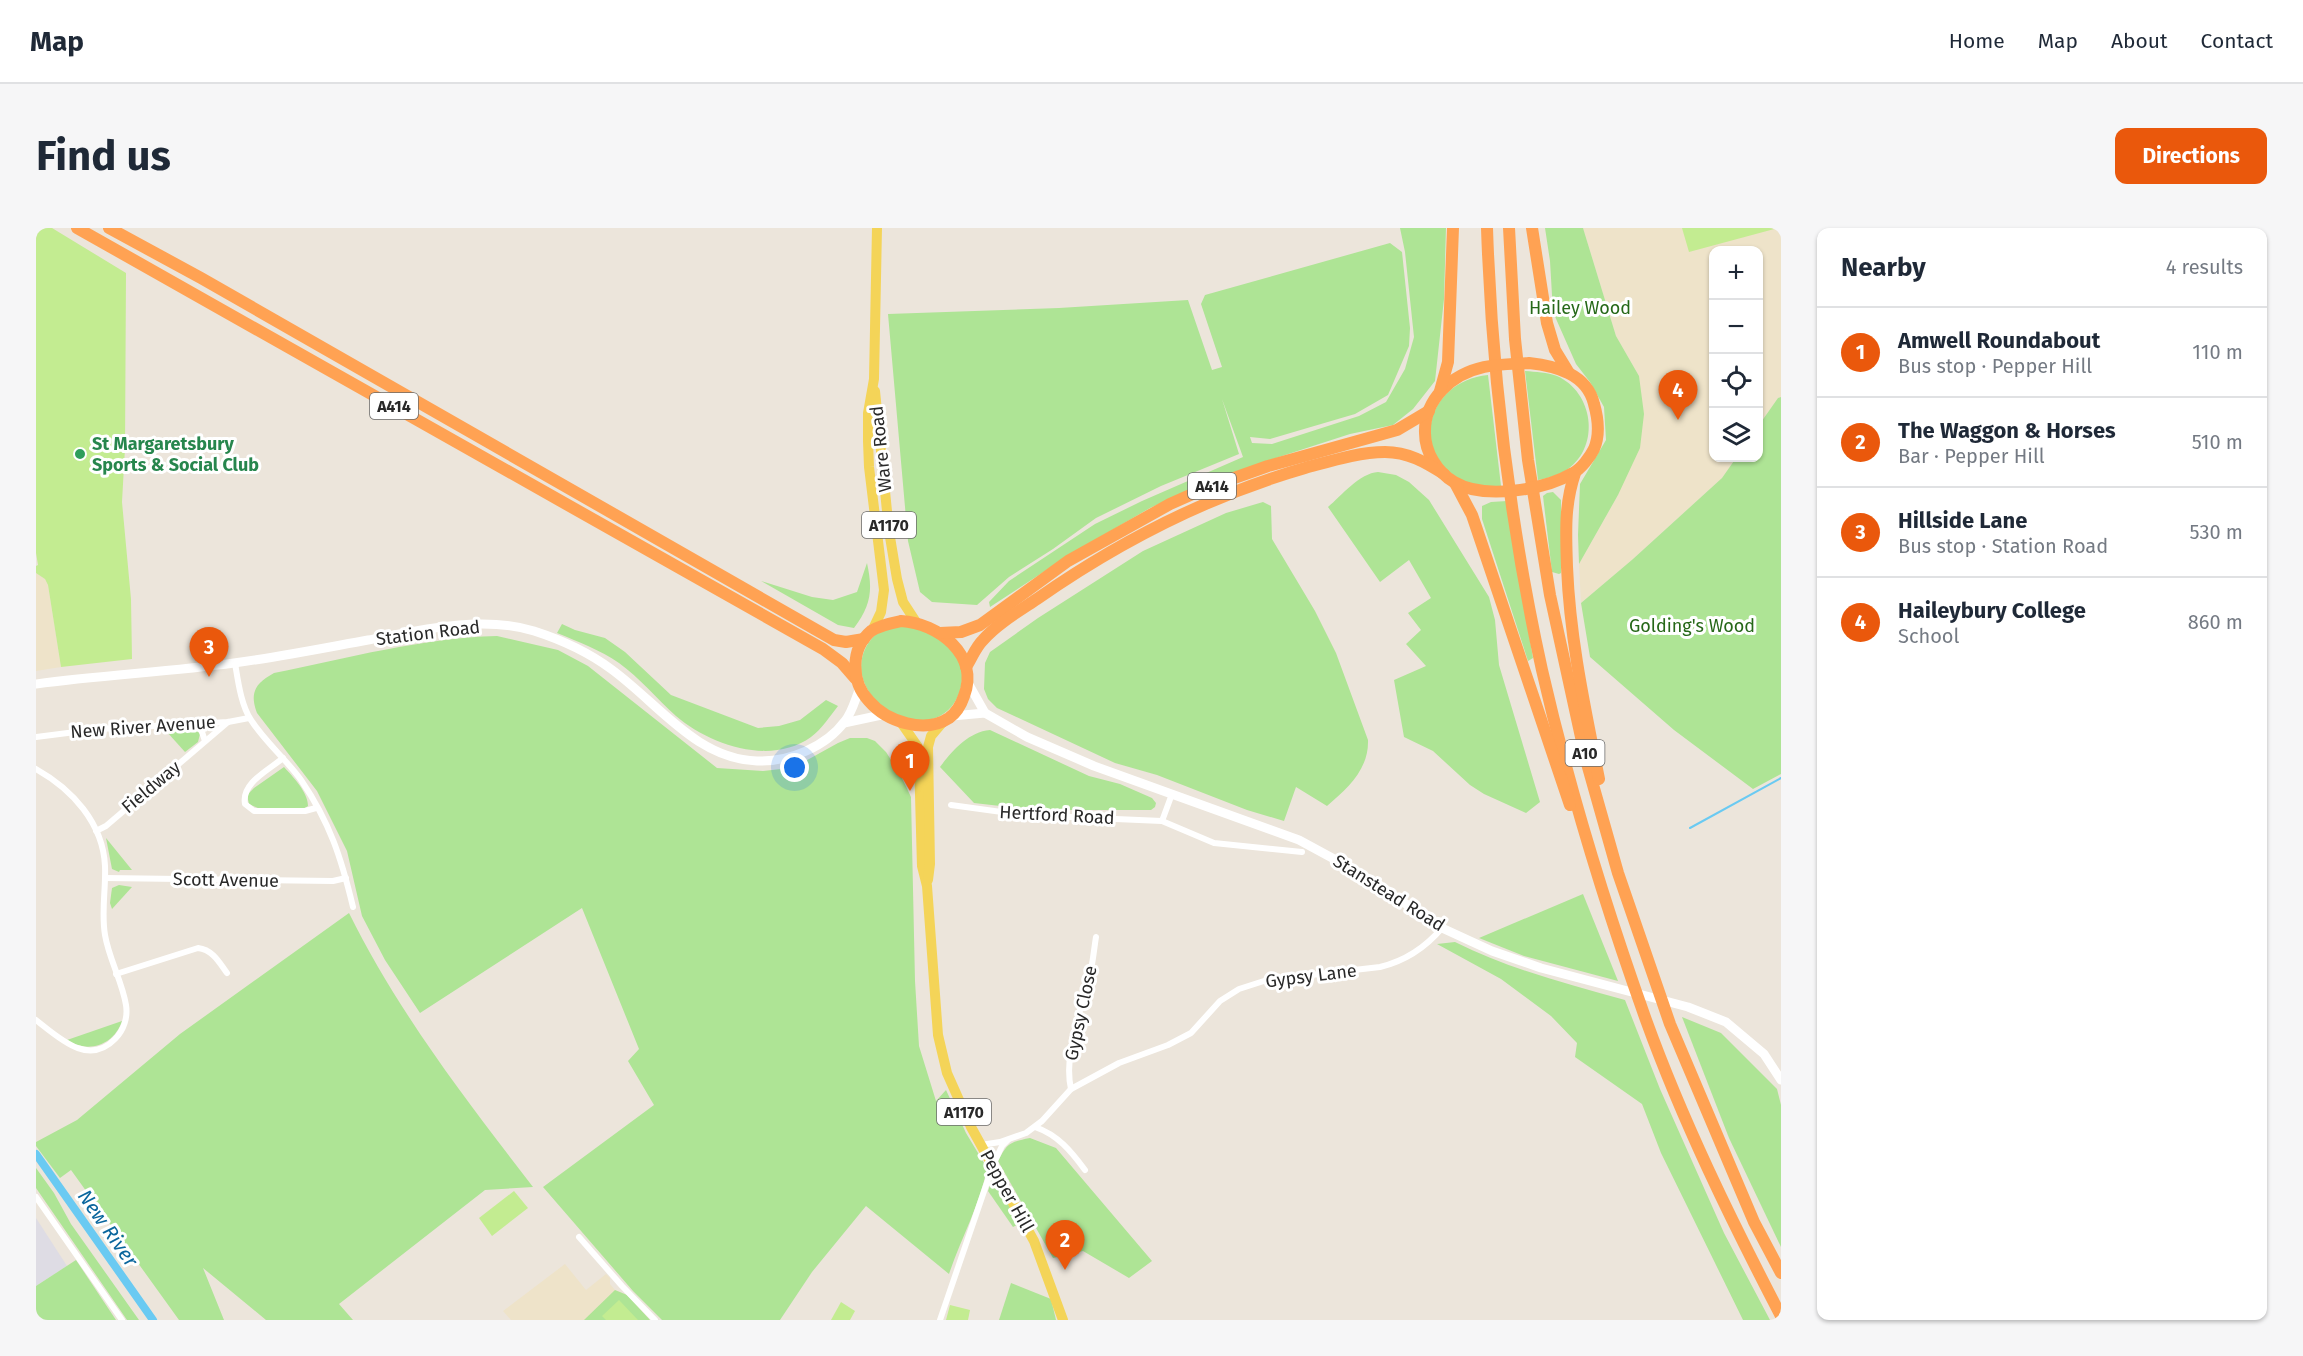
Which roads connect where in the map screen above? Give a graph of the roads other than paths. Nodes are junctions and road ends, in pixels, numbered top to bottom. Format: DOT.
graph roads {
  1 [pos="77,228"];
  2 [pos="109,228"];
  3 [pos="877,228"];
  4 [pos="1453,228"];
  5 [pos="1487,228"];
  6 [pos="1509,228"];
  7 [pos="1532,228"];
  8 [pos="1569,373"];
  9 [pos="873,379"];
  10 [pos="1440,391"];
  11 [pos="1429,411"];
  12 [pos="1575,473"];
  13 [pos="1444,474"];
  14 [pos="1455,483"];
  15 [pos="916,622"];
  16 [pos="940,633"];
  17 [pos="868,635"];
  18 [pos="235,663"];
  19 [pos="966,667"];
  20 [pos="968,682"];
  21 [pos="858,683"];
  22 [pos="36,684"];
  23 [pos="985,713"];
  24 [pos="886,714"];
  25 [pos="249,718"];
  26 [pos="947,719"];
  27 [pos="900,721"];
  28 [pos="228,722"];
  29 [pos="199,723"];
  30 [pos="844,723"];
  31 [pos="36,737"];
  32 [pos="205,741"];
  33 [pos="283,758"];
  34 [pos="36,769"];
  35 [pos="1173,794"];
  36 [pos="951,805"];
  37 [pos="316,808"];
  38 [pos="1162,821"];
  39 [pos="96,831"];
  40 [pos="1302,852"];
  41 [pos="1618,873"];
  42 [pos="1598,876"];
  43 [pos="105,878"];
  44 [pos="346,878"];
  45 [pos="927,886"];
  46 [pos="353,907"];
  47 [pos="1442,928"];
  48 [pos="1096,937"];
  49 [pos="227,973"];
  50 [pos="116,974"];
  51 [pos="36,1020"];
  52 [pos="1781,1080"];
  53 [pos="1071,1089"];
  54 [pos="1035,1127"];
  55 [pos="1009,1139"];
  56 [pos="981,1145"];
  57 [pos="993,1165"];
  58 [pos="1085,1170"];
  59 [pos="36,1197"];
  60 [pos="579,1237"];
  61 [pos="1781,1273"];
  62 [pos="1781,1316"];
  63 [pos="122,1320"];
  64 [pos="655,1320"];
  65 [pos="940,1320"];
  66 [pos="1063,1320"];
  1 -- 21 [label="highway, A414"];
  2 -- 17 [label="highway, A414"];
  3 -- 9 [label="main road, Ware Road / A1170"];
  4 -- 10 [label="highway"];
  5 -- 42 [label="highway, A10"];
  6 -- 41 [label="highway, A10"];
  7 -- 8 [label="highway"];
  8 -- 10 [label="highway"];
  8 -- 12 [label="highway"];
  9 -- 15 [label="main road, Ware Road / A1170"];
  9 -- 17 [label="main road, Ware Road / A1170"];
  10 -- 11 [label="highway"];
  11 -- 13 [label="highway"];
  11 -- 16 [label="highway, A414"];
  12 -- 14 [label="highway"];
  12 -- 41 [label="highway"];
  13 -- 14 [label="highway"];
  13 -- 19 [label="highway, A414"];
  14 -- 42 [label="highway"];
  15 -- 16 [label="highway"];
  15 -- 17 [label="highway"];
  16 -- 19 [label="highway"];
  17 -- 21 [label="highway"];
  18 -- 22 [label="main road, Station Road"];
  18 -- 25 [label="street"];
  18 -- 30 [label="main road, Station Road"];
  19 -- 20 [label="highway"];
  20 -- 23 [label="main road"];
  20 -- 26 [label="highway"];
  21 -- 24 [label="highway"];
  21 -- 30 [label="main road, Station Road"];
  23 -- 26 [label="main road"];
  23 -- 35 [label="main road, Stanstead Road"];
  24 -- 27 [label="highway"];
  24 -- 30 [label="main road, Station Road"];
  25 -- 28 [label="street, New River Avenue"];
  25 -- 33 [label="street"];
  26 -- 27 [label="highway"];
  26 -- 45 [label="main road, Pepper Hill / A1170"];
  27 -- 45 [label="main road, Pepper Hill / A1170"];
  28 -- 29 [label="street, New River Avenue"];
  28 -- 32 [label="street, Fieldway"];
  29 -- 31 [label="street, New River Avenue"];
  29 -- 32 [label="street"];
  32 -- 39 [label="street, Fieldway"];
  33 -- 37 [label="street"];
  33 -- 37 [label="street"];
  34 -- 39 [label="street"];
  35 -- 38 [label="street"];
  35 -- 47 [label="main road, Stanstead Road"];
  36 -- 38 [label="street, Hertford Road"];
  37 -- 44 [label="street"];
  38 -- 40 [label="street, Hertford Road"];
  39 -- 43 [label="street"];
  41 -- 61 [label="highway, A10"];
  42 -- 62 [label="highway, A10"];
  43 -- 44 [label="street, Scott Avenue"];
  43 -- 50 [label="street"];
  44 -- 46 [label="street"];
  45 -- 56 [label="main road, Pepper Hill / A1170"];
  47 -- 52 [label="main road, Stanstead Road"];
  47 -- 53 [label="street, Gypsy Lane"];
  48 -- 53 [label="street, Gypsy Close"];
  49 -- 50 [label="street"];
  50 -- 51 [label="street"];
  53 -- 54 [label="street, Gypsy Lane"];
  54 -- 55 [label="street, Gypsy Lane"];
  54 -- 58 [label="street"];
  55 -- 56 [label="street, Gypsy Lane"];
  55 -- 57 [label="street"];
  56 -- 57 [label="main road, Pepper Hill / A1170"];
  57 -- 65 [label="street"];
  57 -- 66 [label="main road, Pepper Hill / A1170"];
  59 -- 63 [label="street"];
  60 -- 64 [label="street"];
}
